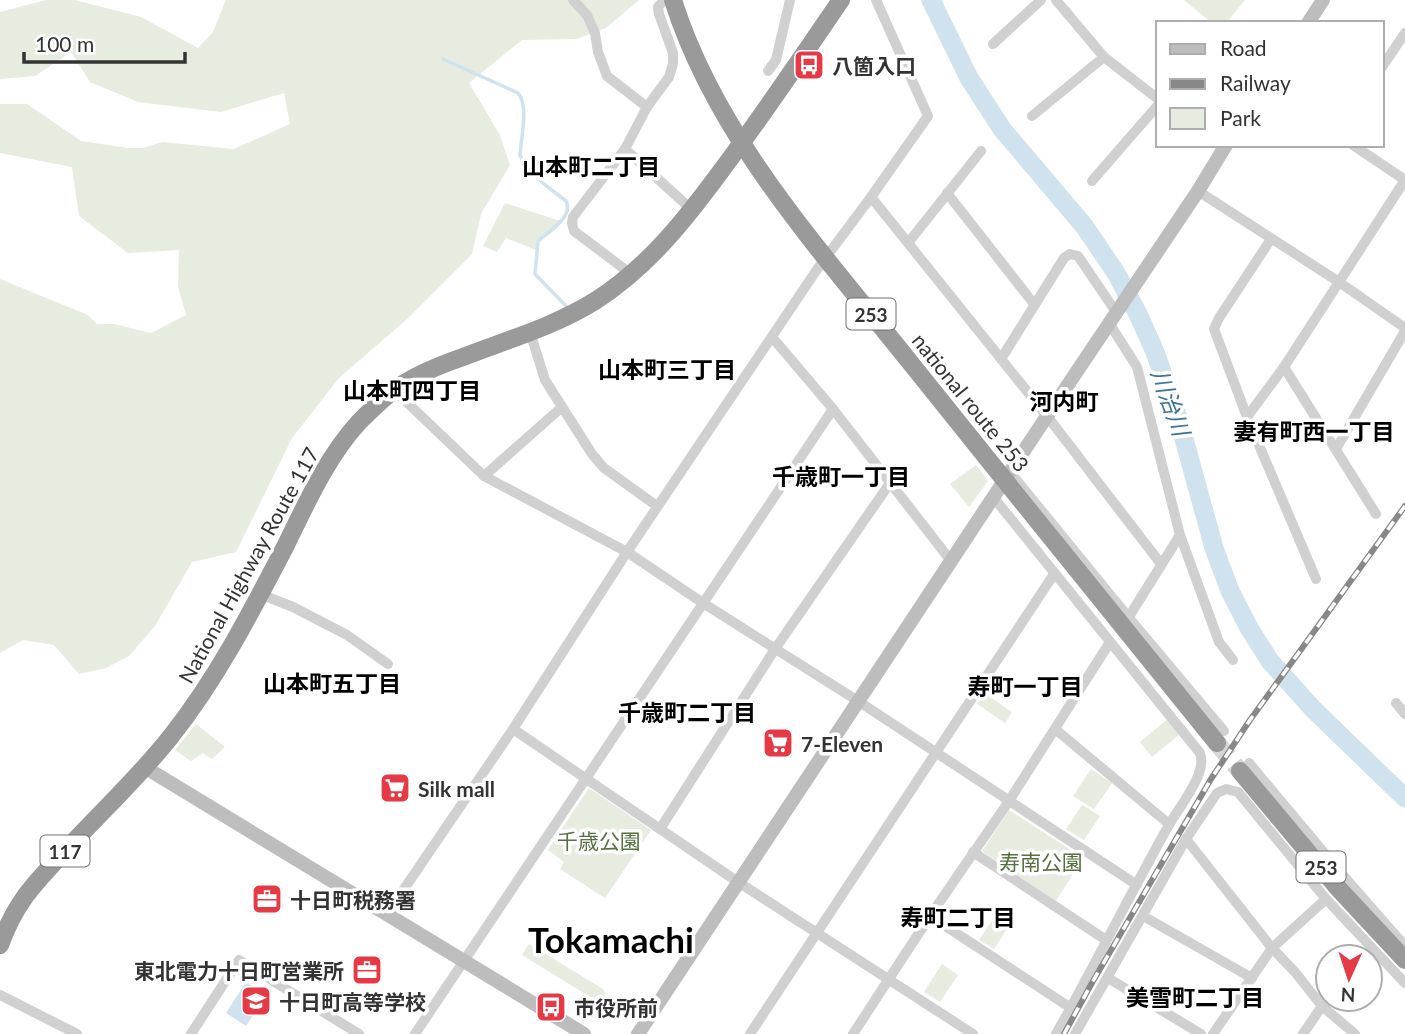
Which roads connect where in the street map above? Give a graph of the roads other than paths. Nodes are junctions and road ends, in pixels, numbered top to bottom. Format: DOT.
graph roads {
  1 [pos="573,0"];
  2 [pos="664,0"];
  3 [pos="673,0"];
  4 [pos="790,0"];
  5 [pos="841,0"];
  6 [pos="876,0"];
  7 [pos="1041,0"];
  8 [pos="1056,0"];
  9 [pos="1323,0"];
  10 [pos="1309,21"];
  11 [pos="1405,33"];
  12 [pos="993,44"];
  13 [pos="1104,57"];
  14 [pos="1384,64"];
  15 [pos="768,71"];
  16 [pos="1156,97"];
  17 [pos="647,107"];
  18 [pos="1156,107"];
  19 [pos="1032,116"];
  20 [pos="742,144"];
  21 [pos="1225,147"];
  22 [pos="1356,147"];
  23 [pos="625,149"];
  24 [pos="981,151"];
  25 [pos="1405,180"];
  26 [pos="1092,181"];
  27 [pos="1198,191"];
  28 [pos="947,193"];
  29 [pos="871,197"];
  30 [pos="692,210"];
  31 [pos="1271,239"];
  32 [pos="908,243"];
  33 [pos="826,258"];
  34 [pos="631,274"];
  35 [pos="1339,282"];
  36 [pos="1034,304"];
  37 [pos="1115,314"];
  38 [pos="1405,329"];
  39 [pos="530,332"];
  40 [pos="772,337"];
  41 [pos="1001,359"];
  42 [pos="1284,367"];
  43 [pos="394,390"];
  44 [pos="562,407"];
  45 [pos="833,409"];
  46 [pos="1047,416"];
  47 [pos="1247,417"];
  48 [pos="1336,449"];
  49 [pos="484,476"];
  50 [pos="1007,476"];
  51 [pos="890,483"];
  52 [pos="994,498"];
  53 [pos="657,506"];
  54 [pos="1376,514"];
  55 [pos="1180,535"];
  56 [pos="627,552"];
  57 [pos="951,561"];
  58 [pos="1161,564"];
  59 [pos="1054,574"];
  60 [pos="1316,579"];
  61 [pos="260,594"];
  62 [pos="703,603"];
  63 [pos="1126,622"];
  64 [pos="1110,642"];
  65 [pos="775,649"];
  66 [pos="1233,660"];
  67 [pos="388,664"];
  68 [pos="858,701"];
  69 [pos="1396,703"];
  70 [pos="1405,714"];
  71 [pos="513,729"];
  72 [pos="1055,729"];
  73 [pos="1221,737"];
  74 [pos="936,752"];
  75 [pos="1245,767"];
  76 [pos="146,768"];
  77 [pos="586,778"];
  78 [pos="1009,801"];
  79 [pos="1169,824"];
  80 [pos="660,829"];
  81 [pos="1186,839"];
  82 [pos="973,852"];
  83 [pos="738,882"];
  84 [pos="1137,885"];
  85 [pos="1326,899"];
  86 [pos="387,914"];
  87 [pos="930,916"];
  88 [pos="1143,916"];
  89 [pos="817,933"];
  90 [pos="1105,940"];
  91 [pos="0,945"];
  92 [pos="1405,946"];
  93 [pos="1272,948"];
  94 [pos="464,960"];
  95 [pos="1405,960"];
  96 [pos="1108,978"];
  97 [pos="1252,978"];
  98 [pos="888,979"];
  99 [pos="1405,984"];
  100 [pos="0,996"];
  101 [pos="1314,996"];
  102 [pos="1071,1008"];
  103 [pos="1317,1013"];
  104 [pos="1330,1013"];
  105 [pos="960,1031"];
  106 [pos="77,1034"];
  107 [pos="191,1034"];
  108 [pos="359,1034"];
  109 [pos="415,1034"];
  110 [pos="583,1034"];
  111 [pos="638,1034"];
  112 [pos="750,1034"];
  113 [pos="853,1034"];
  114 [pos="973,1034"];
  115 [pos="1056,1034"];
  116 [pos="1075,1034"];
  117 [pos="1201,1034"];
  118 [pos="1213,1034"];
  119 [pos="1303,1034"];
  120 [pos="1355,1034"];
  1 -- 17 [label="street"];
  2 -- 17 [label="street"];
  3 -- 20 [label="highway, national route 253 / 253"];
  4 -- 15 [label="street"];
  5 -- 20 [label="highway, National Highway Route 117 / 117"];
  6 -- 29 [label="street"];
  7 -- 12 [label="street"];
  8 -- 13 [label="street"];
  9 -- 10 [label="street"];
  11 -- 14 [label="street"];
  13 -- 16 [label="street"];
  13 -- 19 [label="street"];
  17 -- 23 [label="street"];
  18 -- 26 [label="street"];
  20 -- 30 [label="highway, National Highway Route 117 / 117"];
  20 -- 33 [label="highway, national route 253 / 253"];
  21 -- 27 [label="street"];
  22 -- 25 [label="street"];
  23 -- 30 [label="street"];
  23 -- 34 [label="street"];
  24 -- 28 [label="street"];
  25 -- 35 [label="street"];
  27 -- 31 [label="street"];
  27 -- 37 [label="street"];
  28 -- 32 [label="street"];
  28 -- 36 [label="street"];
  29 -- 32 [label="street"];
  29 -- 33 [label="street"];
  30 -- 34 [label="highway, National Highway Route 117 / 117"];
  31 -- 35 [label="street"];
  31 -- 47 [label="street"];
  32 -- 41 [label="street"];
  33 -- 40 [label="street"];
  33 -- 50 [label="highway, national route 253 / 253"];
  34 -- 39 [label="highway, National Highway Route 117 / 117"];
  35 -- 38 [label="street"];
  35 -- 42 [label="street"];
  36 -- 37 [label="street"];
  36 -- 41 [label="street"];
  37 -- 46 [label="street"];
  37 -- 55 [label="street"];
  38 -- 48 [label="street"];
  39 -- 43 [label="highway, National Highway Route 117 / 117"];
  39 -- 44 [label="street"];
  40 -- 45 [label="street"];
  40 -- 53 [label="street"];
  41 -- 46 [label="street"];
  42 -- 47 [label="street"];
  42 -- 48 [label="street"];
  43 -- 49 [label="street"];
  43 -- 61 [label="highway, National Highway Route 117 / 117"];
  44 -- 49 [label="street"];
  44 -- 53 [label="street"];
  45 -- 51 [label="street"];
  45 -- 62 [label="street"];
  46 -- 50 [label="street"];
  46 -- 58 [label="street"];
  47 -- 60 [label="street"];
  48 -- 54 [label="street"];
  49 -- 56 [label="street"];
  50 -- 52 [label="street"];
  50 -- 63 [label="highway, national route 253 / 253"];
  51 -- 57 [label="street"];
  51 -- 65 [label="street"];
  52 -- 57 [label="street"];
  52 -- 59 [label="street"];
  53 -- 56 [label="street"];
  55 -- 58 [label="street"];
  55 -- 66 [label="street"];
  56 -- 62 [label="street"];
  56 -- 71 [label="street"];
  57 -- 68 [label="street"];
  58 -- 63 [label="street"];
  59 -- 64 [label="street"];
  59 -- 74 [label="street"];
  61 -- 67 [label="street"];
  61 -- 76 [label="highway, National Highway Route 117 / 117"];
  62 -- 65 [label="street"];
  62 -- 77 [label="street"];
  63 -- 73 [label="highway, national route 253 / 253"];
  64 -- 72 [label="street"];
  64 -- 79 [label="street"];
  65 -- 68 [label="street"];
  65 -- 80 [label="street"];
  68 -- 74 [label="street"];
  68 -- 83 [label="street"];
  69 -- 70 [label="street"];
  71 -- 77 [label="street"];
  71 -- 86 [label="street"];
  72 -- 78 [label="street"];
  72 -- 79 [label="street"];
  74 -- 78 [label="street"];
  74 -- 89 [label="street"];
  75 -- 92 [label="street"];
  75 -- 95 [label="highway, 253"];
  76 -- 86 [label="street"];
  76 -- 91 [label="highway, National Highway Route 117 / 117"];
  77 -- 80 [label="street"];
  77 -- 94 [label="street"];
  78 -- 82 [label="street"];
  78 -- 84 [label="street"];
  79 -- 84 [label="street"];
  80 -- 83 [label="street"];
  81 -- 85 [label="street"];
  81 -- 88 [label="street"];
  81 -- 93 [label="street"];
  82 -- 87 [label="street"];
  82 -- 90 [label="street"];
  83 -- 89 [label="street"];
  83 -- 111 [label="street"];
  84 -- 90 [label="street"];
  85 -- 93 [label="street"];
  85 -- 99 [label="street"];
  86 -- 94 [label="street"];
  87 -- 98 [label="street"];
  87 -- 102 [label="street"];
  88 -- 96 [label="street"];
  88 -- 97 [label="street"];
  89 -- 98 [label="street"];
  89 -- 112 [label="street"];
  90 -- 102 [label="street"];
  93 -- 97 [label="street"];
  93 -- 101 [label="street"];
  94 -- 109 [label="street"];
  94 -- 110 [label="street"];
  96 -- 116 [label="street"];
  96 -- 117 [label="street"];
  97 -- 118 [label="street"];
  98 -- 105 [label="street"];
  98 -- 113 [label="street"];
  100 -- 106 [label="street"];
  102 -- 115 [label="street"];
  103 -- 119 [label="street"];
  104 -- 120 [label="street"];
  105 -- 114 [label="street"];
  107 -- 108 [label="street"];
}
